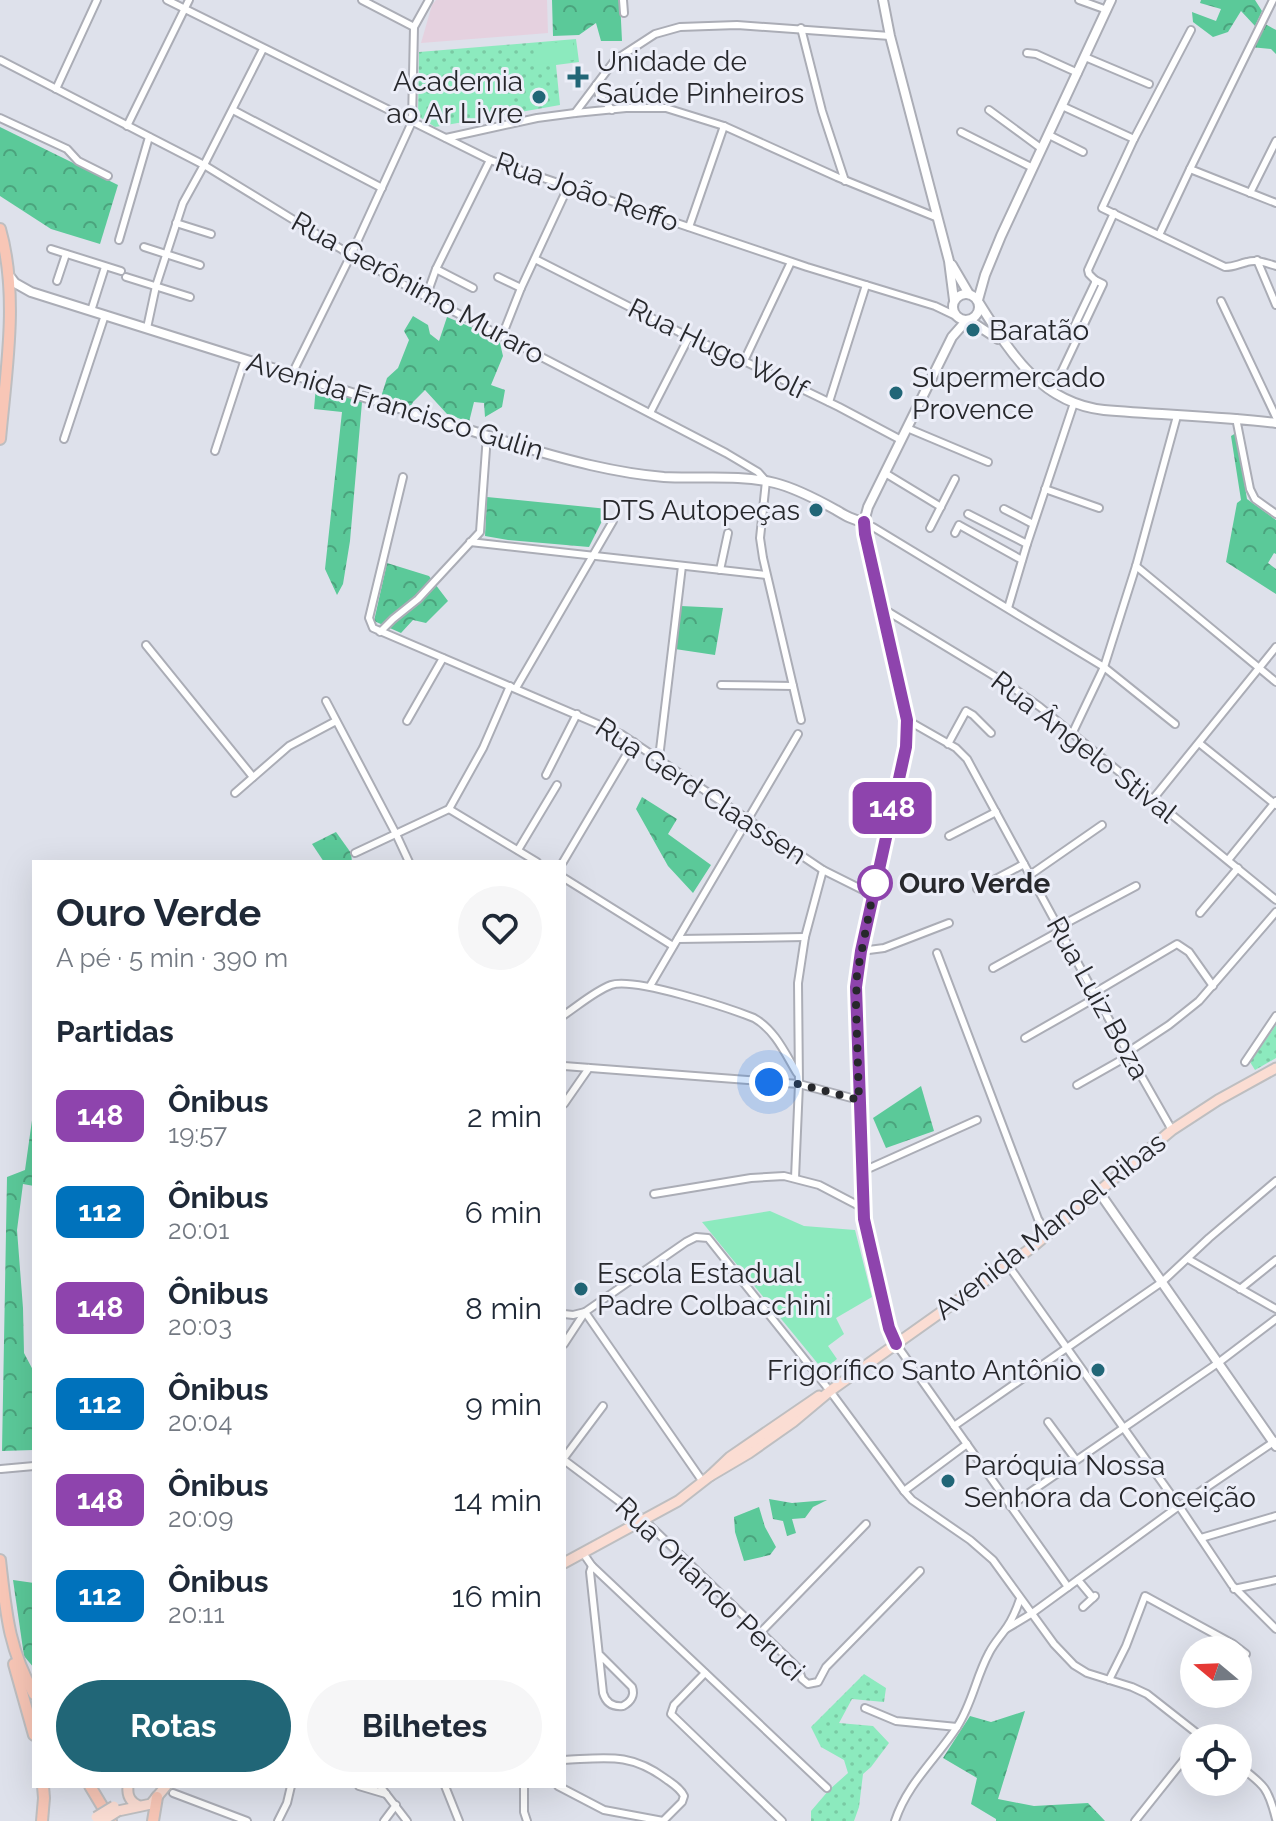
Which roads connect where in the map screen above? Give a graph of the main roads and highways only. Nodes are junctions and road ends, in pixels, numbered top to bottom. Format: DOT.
graph roads {
  1 [pos="0,229"];
  2 [pos="4,297"];
  3 [pos="0,439"];
  4 [pos="1274,1073"];
  5 [pos="830,1391"];
  6 [pos="768,1430"];
  7 [pos="749,1453"];
  8 [pos="706,1479"];
  9 [pos="0,1560"];
  10 [pos="566,1562"];
  11 [pos="11,1639"];
  12 [pos="32,1688"];
  13 [pos="32,1728"];
  14 [pos="43,1788"];
  15 [pos="92,1788"];
  16 [pos="128,1788"];
  17 [pos="170,1789"];
  18 [pos="157,1792"];
  19 [pos="139,1806"];
  20 [pos="114,1813"];
  21 [pos="96,1820"];
  22 [pos="42,1821"];
  23 [pos="153,1821"];
  1 -- 2 [label="highway"];
  2 -- 3 [label="highway"];
  4 -- 5 [label="main road, Avenida Manoel Ribas"];
  5 -- 6 [label="main road, Avenida Manoel Ribas"];
  5 -- 7 [label="main road, Avenida Manoel Ribas"];
  6 -- 7 [label="main road"];
  6 -- 8 [label="main road, Avenida Manoel Ribas"];
  7 -- 8 [label="main road, Avenida Manoel Ribas"];
  8 -- 10 [label="main road, Avenida Manoel Ribas"];
  9 -- 11 [label="highway"];
  11 -- 12 [label="highway"];
  11 -- 13 [label="highway"];
  14 -- 22 [label="highway"];
  15 -- 20 [label="highway"];
  16 -- 19 [label="main road"];
  16 -- 20 [label="main road"];
  17 -- 18 [label="main road"];
  18 -- 19 [label="main road"];
  18 -- 23 [label="highway"];
  19 -- 20 [label="main road"];
  20 -- 21 [label="main road, bridge"];
}
